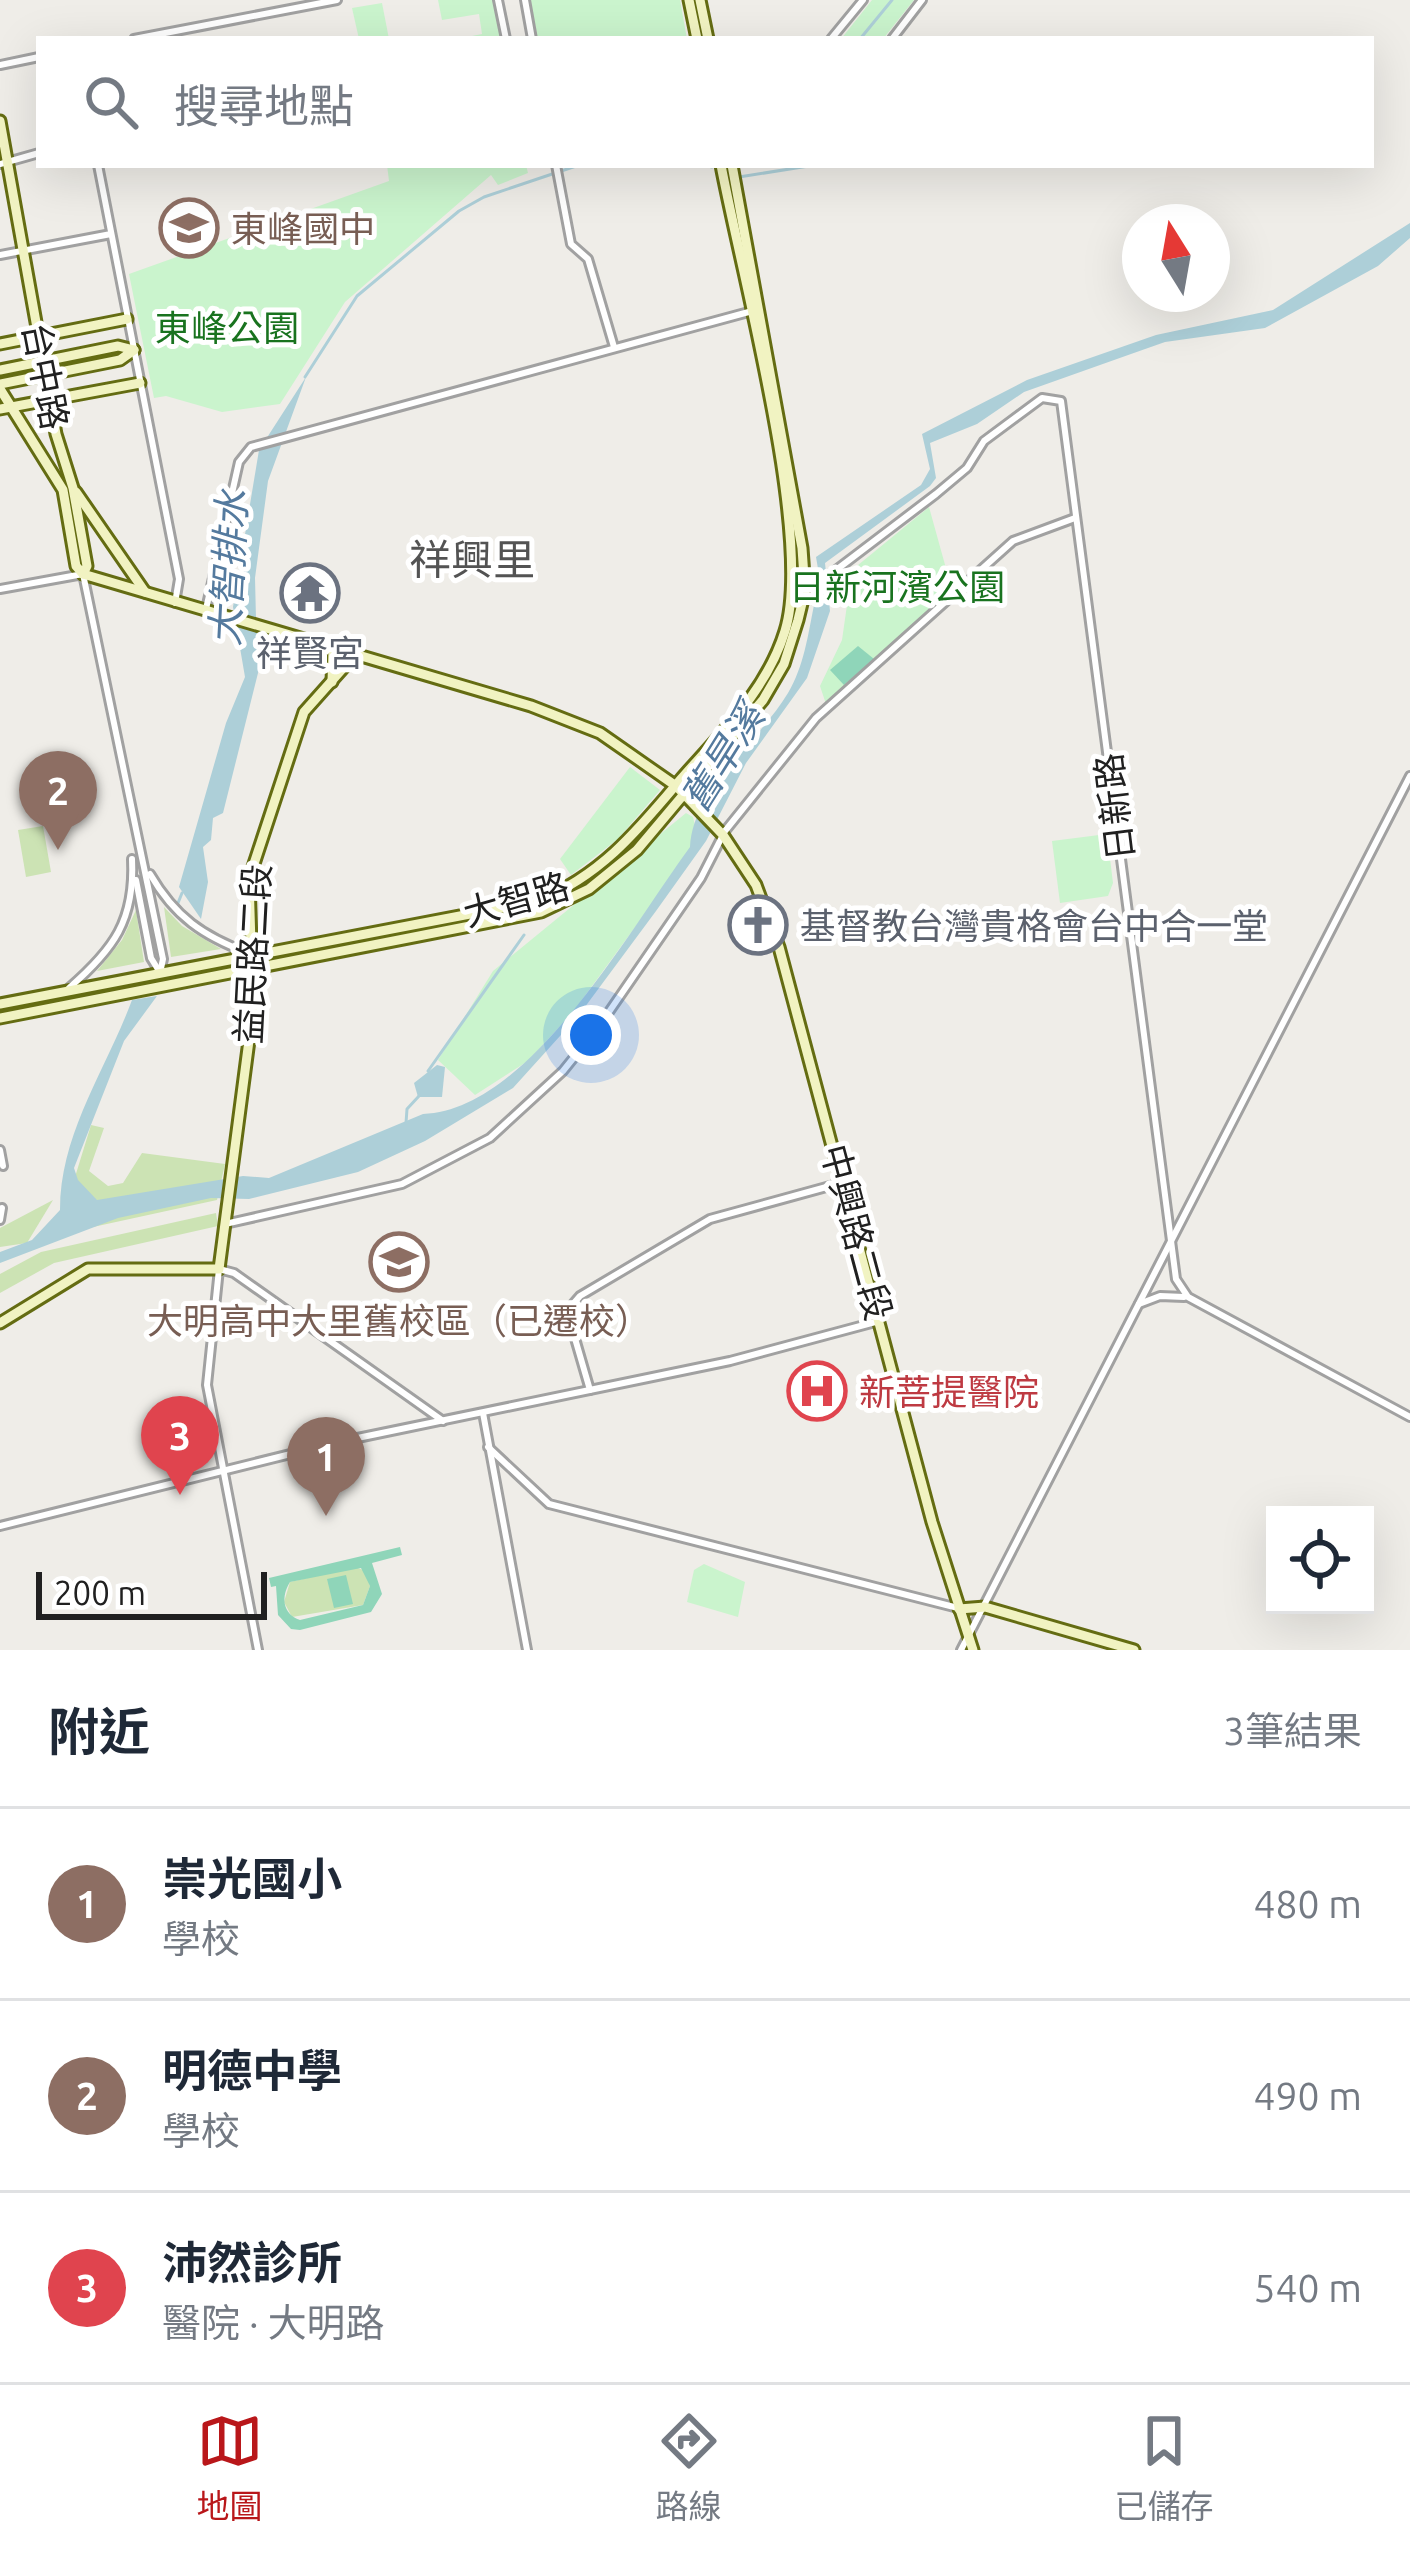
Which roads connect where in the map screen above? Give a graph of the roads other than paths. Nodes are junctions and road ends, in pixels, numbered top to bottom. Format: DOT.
graph roads {
  1 [pos="337,0"];
  2 [pos="498,0"];
  3 [pos="525,0"];
  4 [pos="689,0"];
  5 [pos="700,0"];
  6 [pos="863,0"];
  7 [pos="922,0"];
  8 [pos="150,36"];
  9 [pos="505,36"];
  10 [pos="531,36"];
  11 [pos="696,36"];
  12 [pos="707,36"];
  13 [pos="834,36"];
  14 [pos="894,36"];
  15 [pos="36,58"];
  16 [pos="0,65"];
  17 [pos="0,121"];
  18 [pos="36,154"];
  19 [pos="3,163"];
  20 [pos="99,168"];
  21 [pos="556,168"];
  22 [pos="722,168"];
  23 [pos="732,168"];
  24 [pos="111,234"];
  25 [pos="21,251"];
  26 [pos="0,255"];
  27 [pos="754,310"];
  28 [pos="127,319"];
  29 [pos="37,337"];
  30 [pos="0,344"];
  31 [pos="614,347"];
  32 [pos="134,350"];
  33 [pos="42,361"];
  34 [pos="0,370"];
  35 [pos="44,375"];
  36 [pos="140,382"];
  37 [pos="0,386"];
  38 [pos="49,400"];
  39 [pos="13,407"];
  40 [pos="0,409"];
  41 [pos="73,488"];
  42 [pos="1075,518"];
  43 [pos="83,574"];
  44 [pos="0,589"];
  45 [pos="799,592"];
  46 [pos="147,595"];
  47 [pos="175,604"];
  48 [pos="210,614"];
  49 [pos="333,651"];
  50 [pos="353,656"];
  51 [pos="332,682"];
  52 [pos="1410,776"];
  53 [pos="679,789"];
  54 [pos="723,836"];
  55 [pos="135,856"];
  56 [pos="146,868"];
  57 [pos="252,955"];
  58 [pos="252,970"];
  59 [pos="160,972"];
  60 [pos="163,986"];
  61 [pos="66,991"];
  62 [pos="0,1004"];
  63 [pos="0,1018"];
  64 [pos="0,1150"];
  65 [pos="3,1166"];
  66 [pos="844,1182"];
  67 [pos="2,1208"];
  68 [pos="0,1220"];
  69 [pos="225,1224"];
  70 [pos="1168,1246"];
  71 [pos="219,1269"];
  72 [pos="1188,1297"];
  73 [pos="1136,1306"];
  74 [pos="881,1321"];
  75 [pos="0,1323"];
  76 [pos="590,1390"];
  77 [pos="483,1414"];
  78 [pos="1410,1417"];
  79 [pos="443,1420"];
  80 [pos="488,1447"];
  81 [pos="224,1471"];
  82 [pos="0,1526"];
  83 [pos="985,1606"];
  84 [pos="959,1609"];
  85 [pos="968,1634"];
  86 [pos="258,1650"];
  87 [pos="527,1650"];
  88 [pos="961,1650"];
  89 [pos="973,1650"];
  90 [pos="1134,1650"];
  1 -- 8 [label="street"];
  2 -- 9 [label="street"];
  3 -- 10 [label="street"];
  4 -- 11 [label="street"];
  5 -- 12 [label="street"];
  6 -- 13 [label="street"];
  7 -- 14 [label="street"];
  15 -- 16 [label="street"];
  17 -- 19 [label="street, 台中路"];
  18 -- 19 [label="street"];
  19 -- 25 [label="street, 台中路"];
  20 -- 24 [label="street"];
  21 -- 31 [label="street"];
  22 -- 27 [label="street, 大智路"];
  23 -- 27 [label="street, 大智路"];
  24 -- 25 [label="street"];
  24 -- 28 [label="street"];
  25 -- 26 [label="street"];
  25 -- 29 [label="street, 台中路"];
  27 -- 31 [label="street"];
  27 -- 45 [label="street, 大智路"];
  28 -- 29 [label="street"];
  28 -- 32 [label="street"];
  29 -- 30 [label="street"];
  29 -- 33 [label="street, 台中路"];
  31 -- 48 [label="street"];
  32 -- 33 [label="street"];
  32 -- 35 [label="street"];
  32 -- 36 [label="street"];
  33 -- 34 [label="street"];
  33 -- 35 [label="street, 台中路"];
  35 -- 37 [label="street"];
  35 -- 38 [label="street, 台中路"];
  36 -- 38 [label="street"];
  36 -- 47 [label="street"];
  37 -- 39 [label="street, 台中路"];
  38 -- 39 [label="street"];
  38 -- 41 [label="street, 台中路"];
  39 -- 40 [label="street"];
  39 -- 43 [label="street, 台中路"];
  41 -- 43 [label="street, 台中路"];
  41 -- 46 [label="street, 台中路"];
  42 -- 45 [label="street, 日新路"];
  42 -- 54 [label="street"];
  42 -- 70 [label="street, 日新路"];
  43 -- 44 [label="street"];
  43 -- 46 [label="street"];
  43 -- 55 [label="street"];
  45 -- 53 [label="street, 大智路"];
  46 -- 47 [label="street"];
  47 -- 48 [label="street"];
  48 -- 49 [label="street"];
  49 -- 50 [label="street"];
  49 -- 51 [label="street"];
  50 -- 51 [label="street, 益民路二段"];
  50 -- 53 [label="street"];
  51 -- 57 [label="street, 益民路二段"];
  52 -- 70 [label="street"];
  53 -- 54 [label="street, 中興路二段"];
  53 -- 57 [label="street, 大智路"];
  53 -- 58 [label="street, 大智路"];
  54 -- 66 [label="street, 中興路二段"];
  54 -- 69 [label="street"];
  55 -- 56 [label="street"];
  55 -- 59 [label="street"];
  55 -- 61 [label="street"];
  56 -- 57 [label="street"];
  56 -- 59 [label="street"];
  57 -- 58 [label="street, 益民路二段"];
  57 -- 59 [label="street, 大智路"];
  58 -- 60 [label="street, 大智路"];
  58 -- 69 [label="street, 益民路二段"];
  59 -- 60 [label="street"];
  59 -- 61 [label="street, 大智路"];
  60 -- 63 [label="street, 大智路"];
  61 -- 62 [label="street, 大智路"];
  64 -- 65 [label="street"];
  66 -- 74 [label="street, 中興路二段"];
  66 -- 76 [label="street"];
  67 -- 68 [label="street"];
  69 -- 71 [label="street"];
  70 -- 72 [label="street, 日新路"];
  70 -- 73 [label="street"];
  71 -- 75 [label="street"];
  71 -- 79 [label="street"];
  71 -- 81 [label="street"];
  72 -- 73 [label="street"];
  72 -- 78 [label="street"];
  73 -- 83 [label="street"];
  74 -- 76 [label="street"];
  74 -- 84 [label="street, 中興路二段"];
  76 -- 77 [label="street"];
  77 -- 79 [label="street"];
  77 -- 80 [label="street"];
  79 -- 81 [label="street"];
  80 -- 84 [label="street"];
  80 -- 87 [label="street"];
  81 -- 82 [label="street"];
  81 -- 86 [label="street"];
  83 -- 84 [label="street"];
  83 -- 85 [label="street"];
  83 -- 90 [label="street"];
  84 -- 85 [label="street, 中興路二段"];
  85 -- 88 [label="street"];
  85 -- 89 [label="street, 中興路二段"];
}
